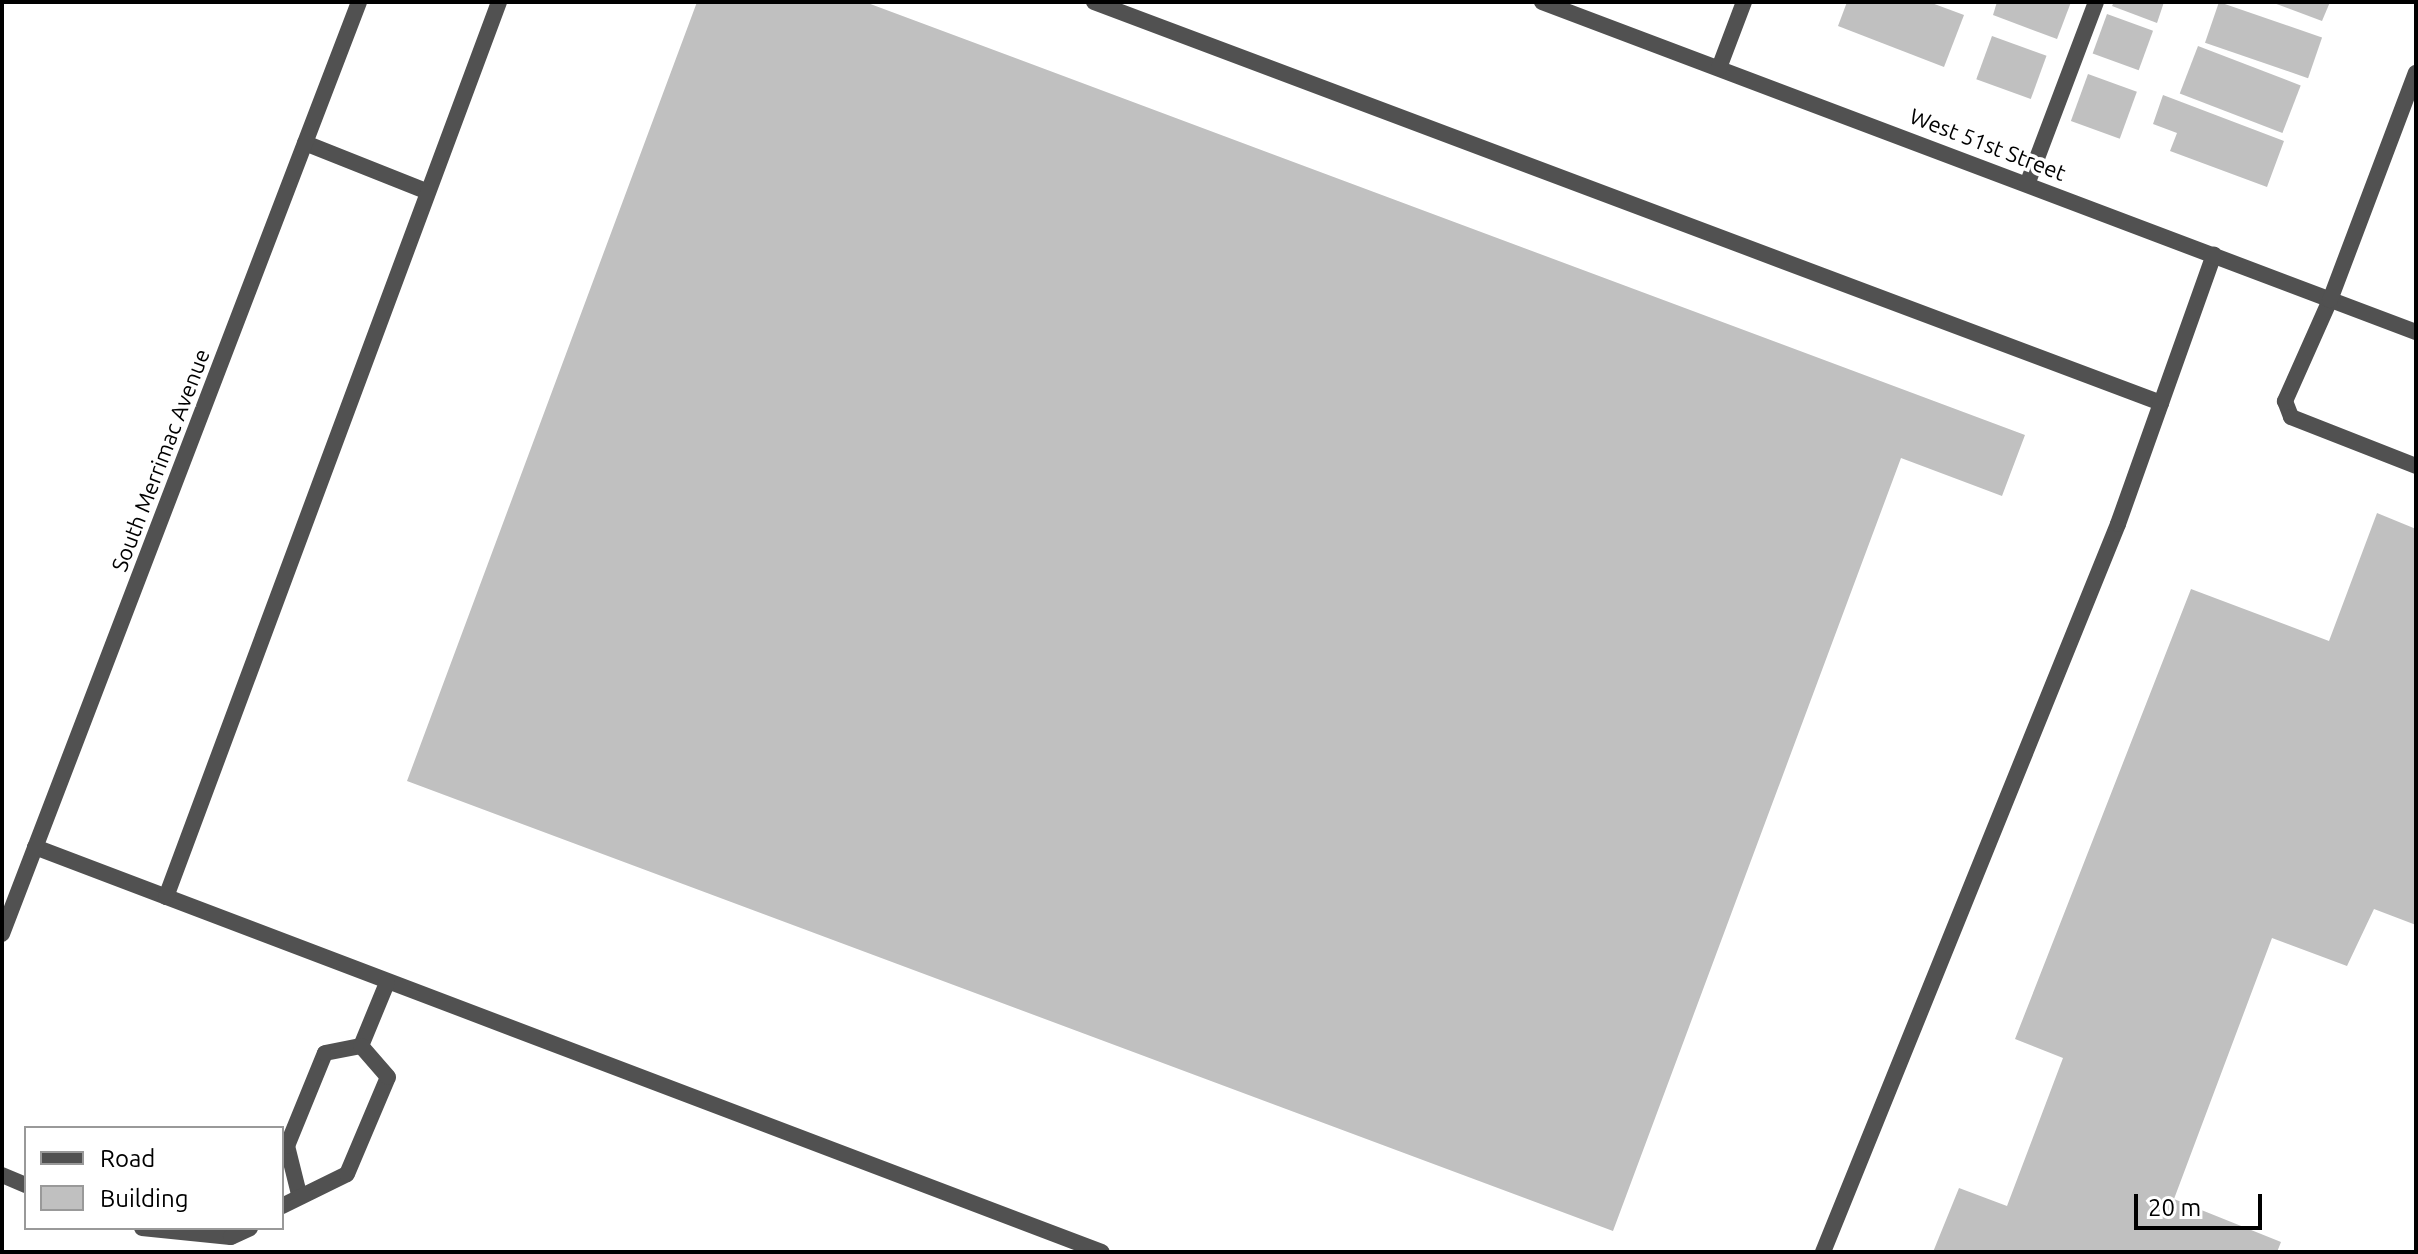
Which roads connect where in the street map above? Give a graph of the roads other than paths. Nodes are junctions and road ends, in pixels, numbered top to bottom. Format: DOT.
graph roads {
  1 [pos="359,2"];
  2 [pos="499,2"];
  3 [pos="1094,2"];
  4 [pos="1542,2"];
  5 [pos="1744,2"];
  6 [pos="2096,2"];
  7 [pos="1719,68"];
  8 [pos="2416,73"];
  9 [pos="305,143"];
  10 [pos="2028,182"];
  11 [pos="428,192"];
  12 [pos="2214,255"];
  13 [pos="2330,300"];
  14 [pos="2416,332"];
  15 [pos="2161,403"];
  16 [pos="2416,466"];
  17 [pos="35,847"];
  18 [pos="166,897"];
  19 [pos="2,934"];
  20 [pos="387,983"];
  21 [pos="361,1046"];
  22 [pos="2,1175"];
  23 [pos="24,1184"];
  24 [pos="299,1194"];
  25 [pos="284,1205"];
  26 [pos="162,1230"];
  27 [pos="246,1230"];
  28 [pos="1102,1252"];
  29 [pos="1823,1252"];
  1 -- 9 [label="street, South Merrimac Avenue"];
  2 -- 11 [label="street"];
  3 -- 15 [label="street"];
  4 -- 7 [label="street, West 51st Street"];
  5 -- 7 [label="street"];
  6 -- 10 [label="street"];
  7 -- 10 [label="street, West 51st Street"];
  8 -- 13 [label="street"];
  9 -- 11 [label="street"];
  9 -- 17 [label="street, South Merrimac Avenue"];
  10 -- 12 [label="street, West 51st Street"];
  11 -- 18 [label="street"];
  12 -- 13 [label="street, West 51st Street"];
  12 -- 15 [label="street"];
  13 -- 14 [label="street, West 51st Street"];
  13 -- 16 [label="street"];
  15 -- 29 [label="street"];
  17 -- 18 [label="street"];
  17 -- 19 [label="street, South Merrimac Avenue"];
  18 -- 20 [label="street"];
  20 -- 21 [label="street"];
  20 -- 28 [label="street"];
  21 -- 24 [label="street"];
  21 -- 24 [label="street"];
  22 -- 23 [label="street"];
  24 -- 25 [label="street"];
  26 -- 27 [label="street"];
}
